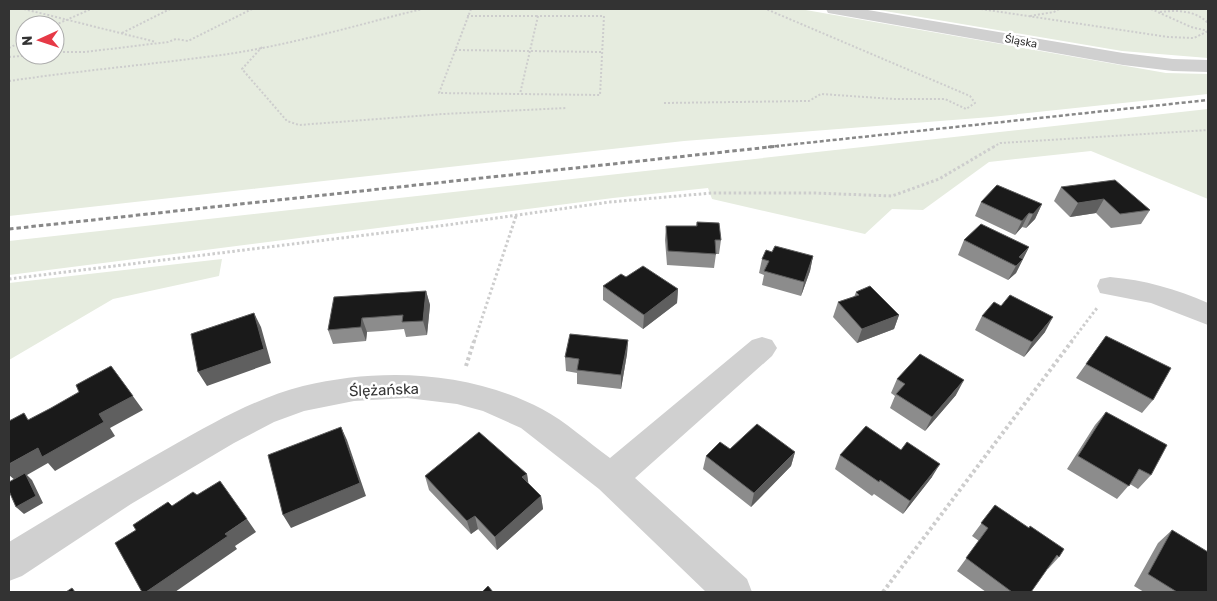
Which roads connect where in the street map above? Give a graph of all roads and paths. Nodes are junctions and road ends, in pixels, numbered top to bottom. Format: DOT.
graph roads {
  1 [pos="24,9"];
  2 [pos="91,9"];
  3 [pos="170,9"];
  4 [pos="252,9"];
  5 [pos="422,9"];
  6 [pos="471,9"];
  7 [pos="766,9"];
  8 [pos="834,9"];
  9 [pos="980,9"];
  10 [pos="1004,9"];
  11 [pos="1059,9"];
  12 [pos="1151,9"];
  13 [pos="1158,12"];
  14 [pos="1002,13"];
  15 [pos="466,16"];
  16 [pos="538,16"];
  17 [pos="1024,16"];
  18 [pos="67,20"];
  19 [pos="1208,23"];
  20 [pos="1208,31"];
  21 [pos="122,33"];
  22 [pos="159,42"];
  23 [pos="262,47"];
  24 [pos="455,50"];
  25 [pos="530,51"];
  26 [pos="65,52"];
  27 [pos="602,52"];
  28 [pos="1208,66"];
  29 [pos="9,81"];
  30 [pos="520,94"];
  31 [pos="664,103"];
  32 [pos="566,108"];
  33 [pos="1208,130"];
  34 [pos="516,216"];
  35 [pos="9,279"];
  36 [pos="1110,286"];
  37 [pos="1208,314"];
  38 [pos="762,348"];
  39 [pos="457,392"];
  40 [pos="611,478"];
  41 [pos="9,563"];
  42 [pos="733,592"];
  43 [pos="883,592"];
  1 -- 18 [label="path"];
  2 -- 18 [label="path"];
  3 -- 21 [label="path"];
  4 -- 22 [label="path"];
  5 -- 23 [label="path"];
  6 -- 15 [label="path"];
  7 -- 31 [label="path"];
  8 -- 28 [label="street, Śląska"];
  9 -- 14 [label="path"];
  10 -- 14 [label="path"];
  11 -- 17 [label="path"];
  12 -- 13 [label="path"];
  13 -- 19 [label="path"];
  13 -- 20 [label="path"];
  14 -- 17 [label="path"];
  15 -- 16 [label="path"];
  15 -- 24 [label="path"];
  16 -- 25 [label="path"];
  16 -- 27 [label="path"];
  17 -- 20 [label="path"];
  18 -- 21 [label="path"];
  21 -- 22 [label="path"];
  22 -- 26 [label="path"];
  23 -- 29 [label="path"];
  23 -- 32 [label="path"];
  24 -- 25 [label="path"];
  24 -- 30 [label="path"];
  25 -- 27 [label="path"];
  25 -- 30 [label="path"];
  27 -- 30 [label="path"];
  33 -- 34 [label="path"];
  34 -- 35 [label="path"];
  34 -- 39 [label="path"];
  36 -- 37 [label="street"];
  36 -- 43 [label="path"];
  38 -- 40 [label="street"];
  39 -- 40 [label="street, Ślężańska"];
  39 -- 41 [label="street, Ślężańska"];
  40 -- 42 [label="street, Ślężańska"];
}
